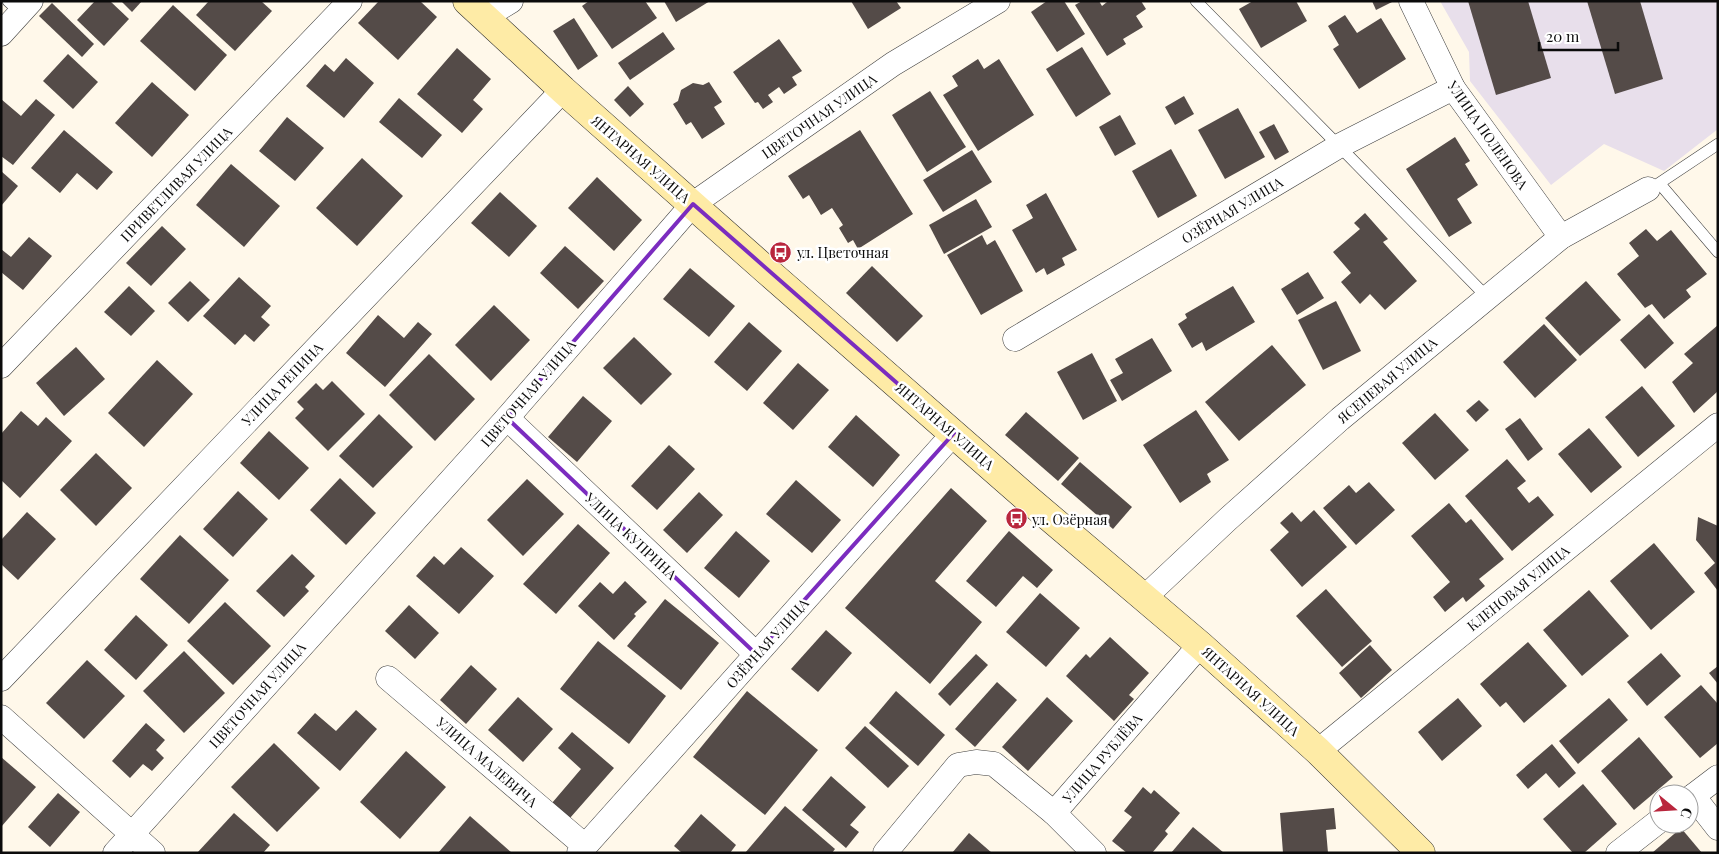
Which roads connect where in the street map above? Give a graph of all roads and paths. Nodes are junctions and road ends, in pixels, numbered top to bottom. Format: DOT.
graph roads {
  1 [pos="350,1"];
  2 [pos="511,1"];
  3 [pos="998,1"];
  4 [pos="1196,1"];
  5 [pos="1411,1"];
  6 [pos="20,5"];
  7 [pos="476,9"];
  8 [pos="1,34"];
  9 [pos="1453,88"];
  10 [pos="563,90"];
  11 [pos="1718,144"];
  12 [pos="1339,146"];
  13 [pos="1654,186"];
  14 [pos="693,204"];
  15 [pos="1561,236"];
  16 [pos="1718,252"];
  17 [pos="1486,298"];
  18 [pos="1015,339"];
  19 [pos="1,366"];
  20 [pos="507,418"];
  21 [pos="1718,425"];
  22 [pos="954,433"];
  23 [pos="1145,597"];
  24 [pos="1200,645"];
  25 [pos="756,654"];
  26 [pos="388,678"];
  27 [pos="1,679"];
  28 [pos="1,717"];
  29 [pos="1318,751"];
  30 [pos="1718,777"];
  31 [pos="1699,791"];
  32 [pos="1699,806"];
  33 [pos="1054,813"];
  34 [pos="1718,828"];
  35 [pos="1649,830"];
  36 [pos="132,834"];
  37 [pos="582,850"];
  38 [pos="116,853"];
  39 [pos="153,853"];
  40 [pos="885,853"];
  41 [pos="1094,853"];
  42 [pos="1421,853"];
  43 [pos="1618,853"];
  1 -- 19 [label="street, ПРИВЕТЛИВАЯ УЛИЦА"];
  2 -- 7 [label="street"];
  3 -- 14 [label="street, ЦВЕТОЧНАЯ УЛИЦА"];
  4 -- 12 [label="lane"];
  5 -- 9 [label="street, УЛИЦА ПОЛЕНОВА"];
  6 -- 8 [label="street"];
  7 -- 10 [label="street, ЯНТАРНАЯ УЛИЦА"];
  9 -- 12 [label="street, ОЗЁРНАЯ УЛИЦА"];
  9 -- 15 [label="street, УЛИЦА ПОЛЕНОВА"];
  10 -- 14 [label="street, ЯНТАРНАЯ УЛИЦА"];
  10 -- 27 [label="street, УЛИЦА РЕПИНА"];
  11 -- 13 [label="lane"];
  12 -- 17 [label="lane"];
  12 -- 18 [label="street, ОЗЁРНАЯ УЛИЦА"];
  13 -- 15 [label="street, ЯСЕНЕВАЯ УЛИЦА"];
  13 -- 16 [label="lane"];
  14 -- 20 [label="street, ЦВЕТОЧНАЯ УЛИЦА"];
  14 -- 22 [label="street, ЯНТАРНАЯ УЛИЦА"];
  15 -- 17 [label="street, ЯСЕНЕВАЯ УЛИЦА"];
  17 -- 23 [label="street, ЯСЕНЕВАЯ УЛИЦА"];
  20 -- 25 [label="street, УЛИЦА КУПРИНА"];
  20 -- 36 [label="street, ЦВЕТОЧНАЯ УЛИЦА"];
  21 -- 29 [label="street, КЛЕНОВАЯ УЛИЦА"];
  22 -- 23 [label="street, ЯНТАРНАЯ УЛИЦА"];
  22 -- 25 [label="street, ОЗЁРНАЯ УЛИЦА"];
  23 -- 24 [label="street, ЯНТАРНАЯ УЛИЦА"];
  24 -- 29 [label="street, ЯНТАРНАЯ УЛИЦА"];
  24 -- 33 [label="street, УЛИЦА РУБЛЁВА"];
  25 -- 37 [label="street, ОЗЁРНАЯ УЛИЦА"];
  26 -- 37 [label="street, УЛИЦА МАЛЕВИЧА"];
  28 -- 36 [label="street"];
  29 -- 42 [label="street, ЯНТАРНАЯ УЛИЦА"];
  30 -- 31 [label="street"];
  32 -- 34 [label="street"];
  33 -- 40 [label="street, УЛИЦА РУБЛЁВА"];
  33 -- 41 [label="street"];
  35 -- 43 [label="street"];
  36 -- 38 [label="street, ЦВЕТОЧНАЯ УЛИЦА"];
  36 -- 39 [label="street"];
}
